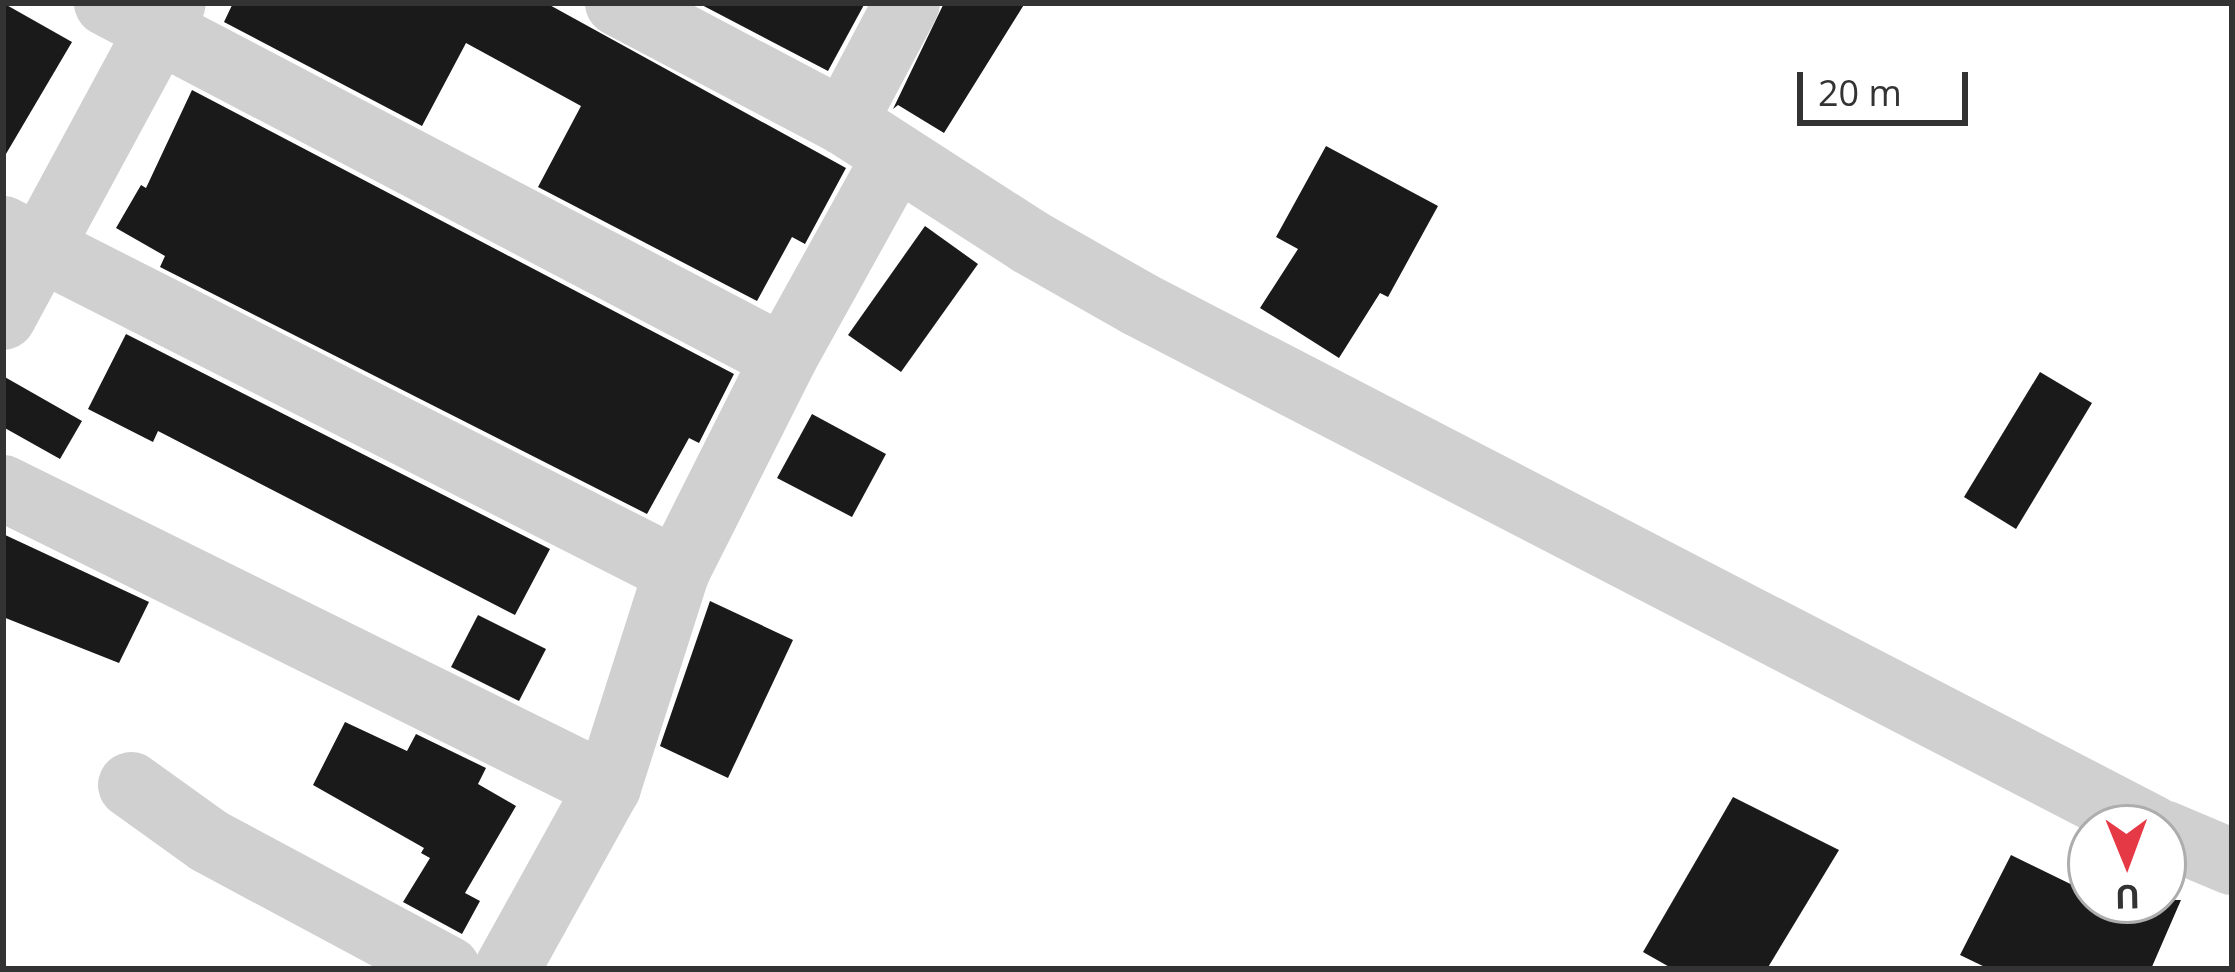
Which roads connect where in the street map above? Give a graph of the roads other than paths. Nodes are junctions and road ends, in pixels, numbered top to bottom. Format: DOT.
graph roads {
  1 [pos="618,3"];
  2 [pos="907,3"];
  3 [pos="147,12"];
  4 [pos="870,139"];
  5 [pos="20,238"];
  6 [pos="3,317"];
  7 [pos="784,358"];
  8 [pos="3,488"];
  9 [pos="677,571"];
  10 [pos="131,785"];
  11 [pos="608,787"];
  12 [pos="2110,804"];
  13 [pos="448,969"];
  14 [pos="507,969"];
  1 -- 4 [label="street"];
  2 -- 4 [label="street"];
  3 -- 5 [label="street"];
  3 -- 7 [label="street"];
  4 -- 7 [label="street"];
  4 -- 12 [label="street"];
  5 -- 6 [label="street"];
  5 -- 9 [label="street"];
  7 -- 9 [label="street"];
  8 -- 11 [label="street"];
  9 -- 11 [label="street"];
  10 -- 13 [label="street"];
  11 -- 14 [label="street"];
}
